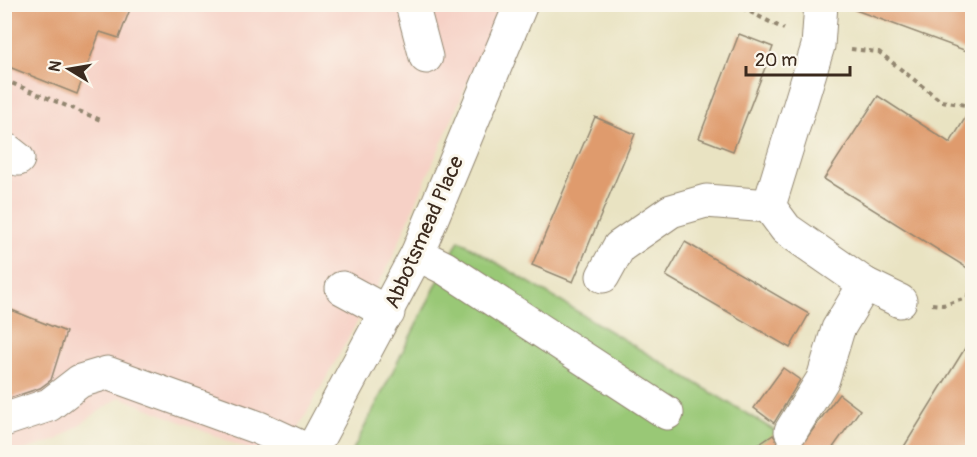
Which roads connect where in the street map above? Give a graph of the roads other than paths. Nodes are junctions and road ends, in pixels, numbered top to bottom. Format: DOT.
graph roads {
  1 [pos="412,4"];
  2 [pos="521,4"];
  3 [pos="821,4"];
  4 [pos="426,57"];
  5 [pos="769,206"];
  6 [pos="417,254"];
  7 [pos="603,276"];
  8 [pos="865,284"];
  9 [pos="342,288"];
  10 [pos="900,300"];
  11 [pos="388,313"];
  12 [pos="667,413"];
  13 [pos="4,420"];
  14 [pos="791,431"];
  15 [pos="311,452"];
  1 -- 4 [label="street"];
  2 -- 6 [label="street, Abbotsmead Place"];
  3 -- 5 [label="street"];
  5 -- 7 [label="street"];
  5 -- 8 [label="street"];
  6 -- 11 [label="street, Abbotsmead Place"];
  6 -- 12 [label="street"];
  8 -- 10 [label="street"];
  8 -- 14 [label="street"];
  9 -- 11 [label="street"];
  11 -- 15 [label="street, Abbotsmead Place"];
  13 -- 15 [label="street"];
}
